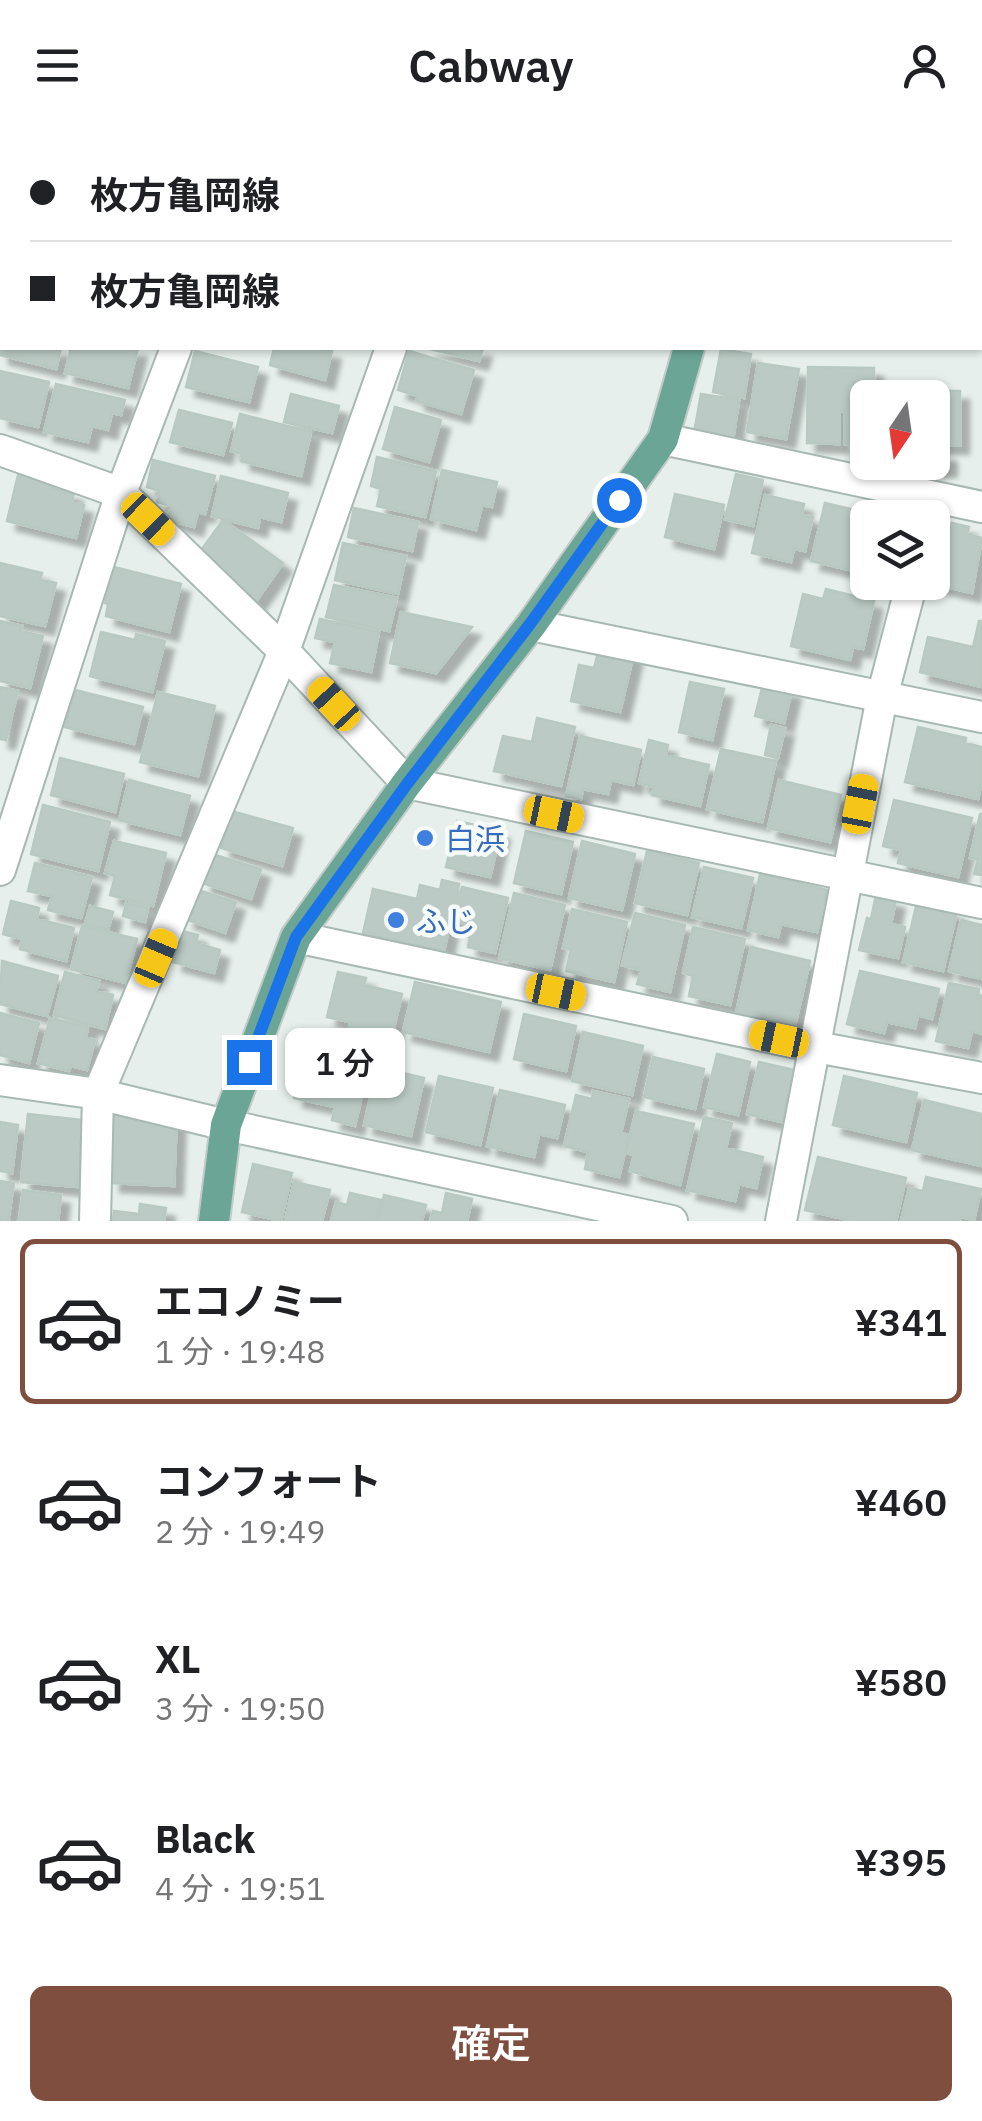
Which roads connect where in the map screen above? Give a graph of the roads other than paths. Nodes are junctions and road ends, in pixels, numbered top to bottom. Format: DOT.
graph roads {
  1 [pos="175,350"];
  2 [pos="390,350"];
  3 [pos="687,350"];
  4 [pos="663,438"];
  5 [pos="0,450"];
  6 [pos="121,493"];
  7 [pos="905,500"];
  8 [pos="950,507"];
  9 [pos="982,507"];
  10 [pos="907,600"];
  11 [pos="530,624"];
  12 [pos="284,651"];
  13 [pos="882,698"];
  14 [pos="982,717"];
  15 [pos="407,784"];
  16 [pos="0,870"];
  17 [pos="846,876"];
  18 [pos="982,903"];
  19 [pos="296,937"];
  20 [pos="816,1047"];
  21 [pos="982,1078"];
  22 [pos="0,1080"];
  23 [pos="98,1094"];
  24 [pos="226,1125"];
  25 [pos="96,1221"];
  26 [pos="214,1221"];
  27 [pos="672,1221"];
  28 [pos="781,1221"];
  1 -- 6 [label="street"];
  2 -- 12 [label="street"];
  3 -- 4 [label="main road"];
  4 -- 7 [label="street"];
  4 -- 11 [label="main road"];
  5 -- 6 [label="street"];
  6 -- 12 [label="street"];
  6 -- 16 [label="street"];
  8 -- 9 [label="street"];
  10 -- 13 [label="street"];
  11 -- 13 [label="street"];
  11 -- 15 [label="main road"];
  12 -- 15 [label="street"];
  12 -- 23 [label="street"];
  13 -- 14 [label="street"];
  13 -- 17 [label="street"];
  15 -- 17 [label="street"];
  15 -- 19 [label="main road"];
  17 -- 18 [label="street"];
  17 -- 20 [label="street"];
  19 -- 20 [label="street"];
  19 -- 24 [label="main road"];
  20 -- 21 [label="street"];
  20 -- 28 [label="street"];
  22 -- 23 [label="street"];
  23 -- 24 [label="street"];
  23 -- 25 [label="street"];
  24 -- 26 [label="main road"];
  24 -- 27 [label="street"];
}
